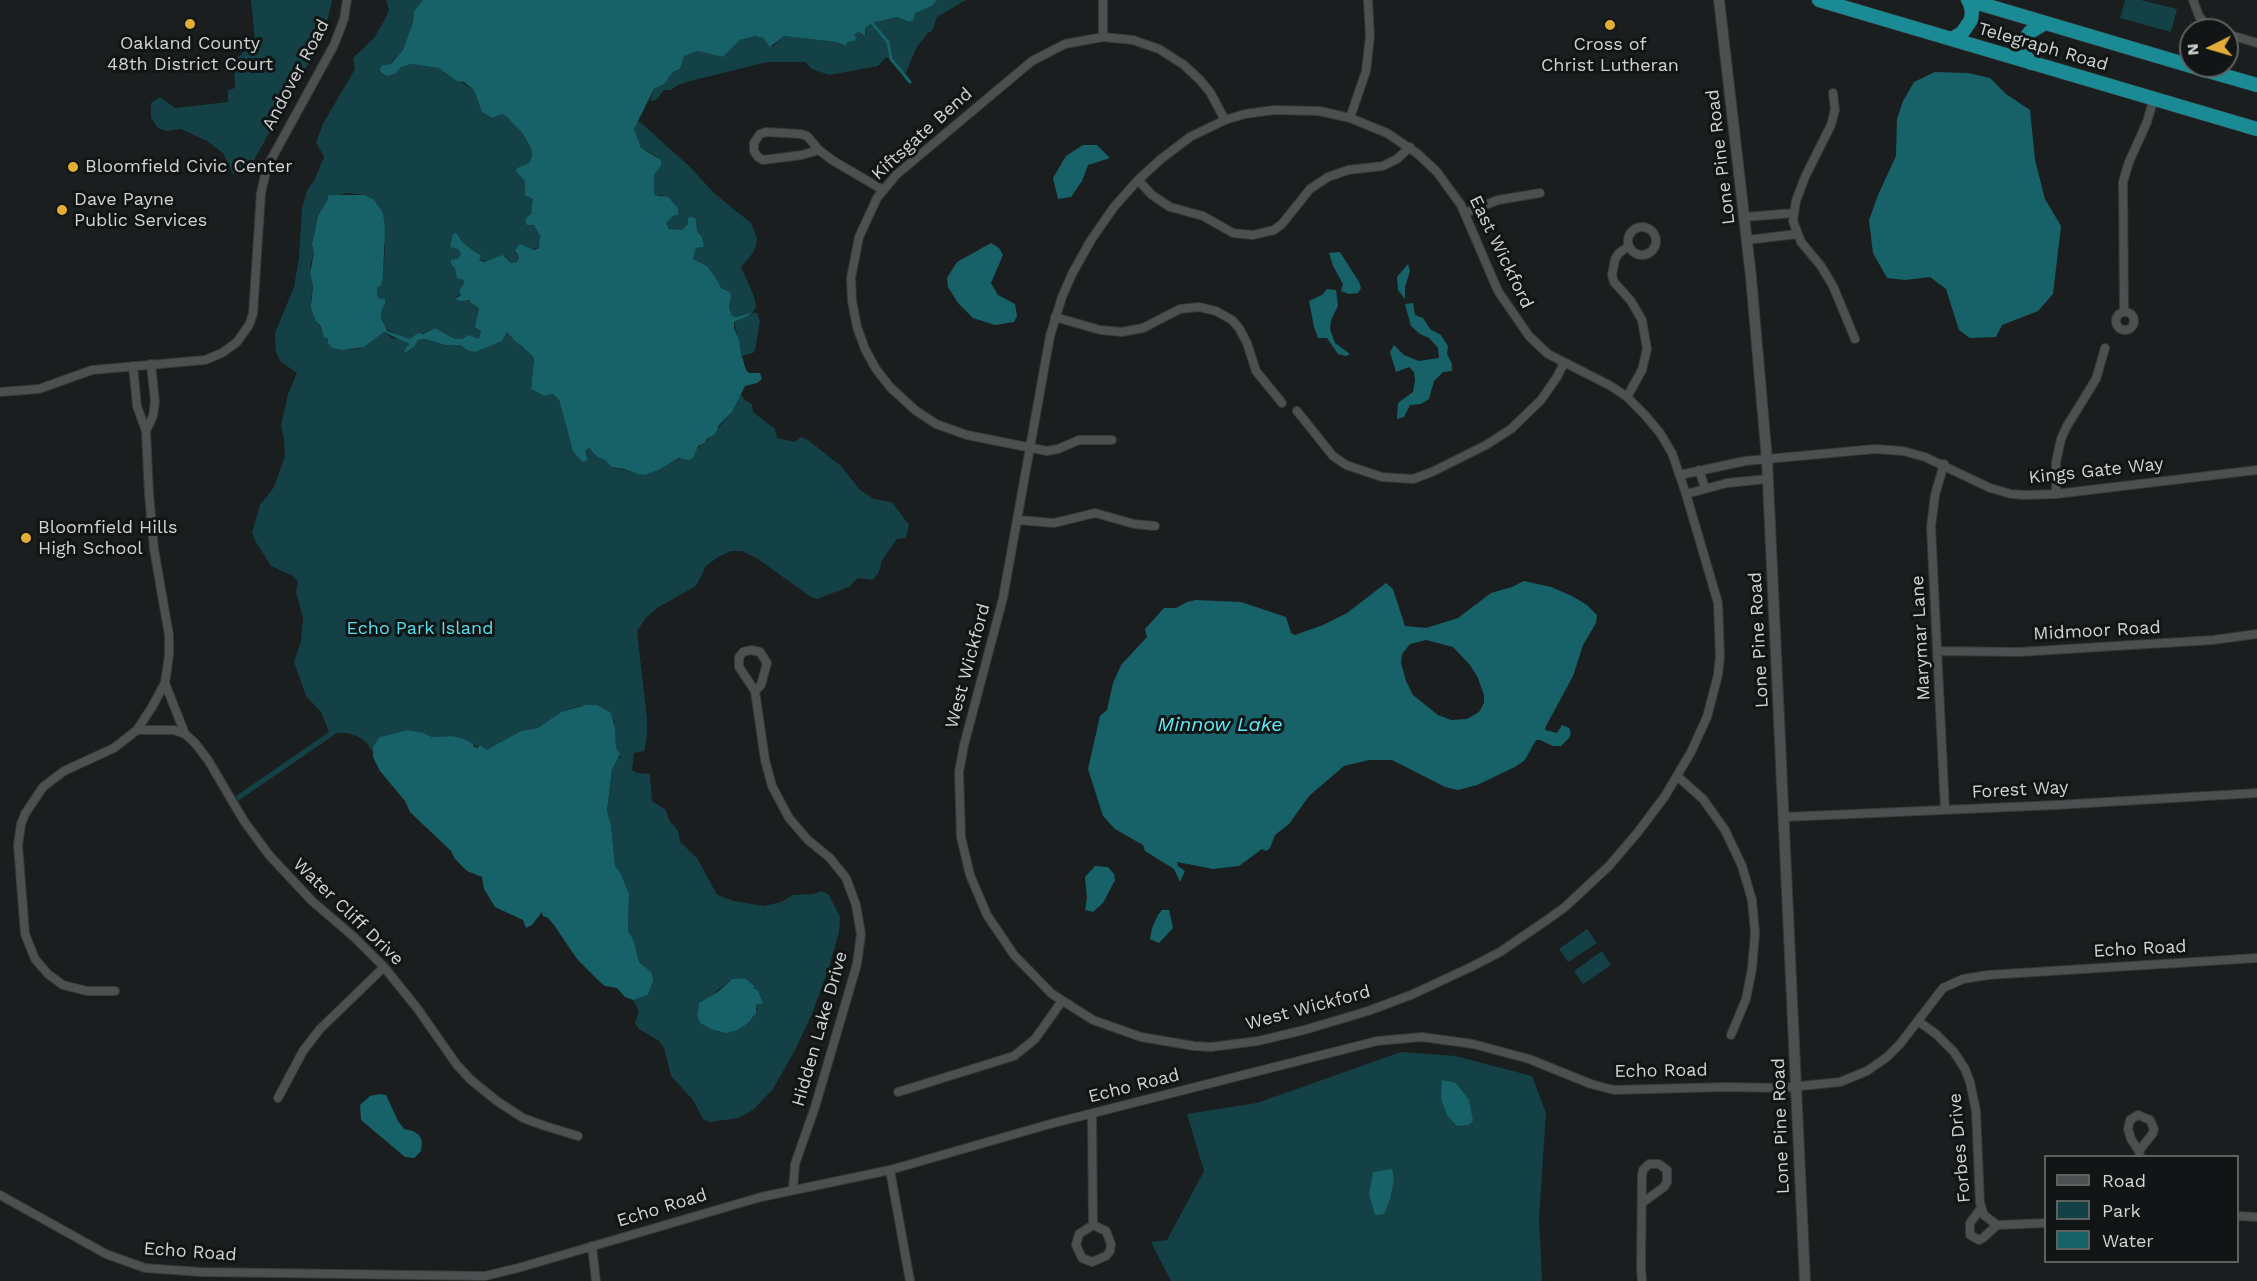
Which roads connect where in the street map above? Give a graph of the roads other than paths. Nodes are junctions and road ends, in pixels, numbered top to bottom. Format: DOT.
graph roads {
  1 [pos="347,0"];
  2 [pos="1103,0"];
  3 [pos="1368,0"];
  4 [pos="1719,0"];
  5 [pos="1818,0"];
  6 [pos="1968,0"];
  7 [pos="2193,0"];
  8 [pos="2202,18"];
  9 [pos="2045,23"];
  10 [pos="1103,37"];
  11 [pos="2239,38"];
  12 [pos="1952,39"];
  13 [pos="2257,43"];
  14 [pos="2179,62"];
  15 [pos="2031,63"];
  16 [pos="2233,78"];
  17 [pos="2257,85"];
  18 [pos="1833,93"];
  19 [pos="2154,98"];
  20 [pos="1350,118"];
  21 [pos="1225,120"];
  22 [pos="2257,129"];
  23 [pos="1410,147"];
  24 [pos="819,150"];
  25 [pos="1138,180"];
  26 [pos="883,190"];
  27 [pos="1540,193"];
  28 [pos="1465,213"];
  29 [pos="1794,213"];
  30 [pos="1744,217"];
  31 [pos="1797,234"];
  32 [pos="1747,240"];
  33 [pos="1629,246"];
  34 [pos="2124,312"];
  35 [pos="1055,317"];
  36 [pos="1855,339"];
  37 [pos="2105,348"];
  38 [pos="1564,363"];
  39 [pos="151,364"];
  40 [pos="133,366"];
  41 [pos="0,392"];
  42 [pos="1627,397"];
  43 [pos="1282,403"];
  44 [pos="1297,411"];
  45 [pos="146,431"];
  46 [pos="1112,440"];
  47 [pos="1029,447"];
  48 [pos="1767,460"];
  49 [pos="1944,465"];
  50 [pos="1700,470"];
  51 [pos="2257,470"];
  52 [pos="1680,475"];
  53 [pos="1767,479"];
  54 [pos="1705,488"];
  55 [pos="1686,494"];
  56 [pos="2056,494"];
  57 [pos="1018,520"];
  58 [pos="1155,526"];
  59 [pos="2257,634"];
  60 [pos="1938,651"];
  61 [pos="165,683"];
  62 [pos="755,691"];
  63 [pos="137,730"];
  64 [pos="185,734"];
  65 [pos="1677,776"];
  66 [pos="2257,793"];
  67 [pos="1945,810"];
  68 [pos="1784,817"];
  69 [pos="2257,958"];
  70 [pos="384,968"];
  71 [pos="115,991"];
  72 [pos="1062,1001"];
  73 [pos="1918,1021"];
  74 [pos="1731,1035"];
  75 [pos="1796,1087"];
  76 [pos="898,1092"];
  77 [pos="278,1098"];
  78 [pos="1092,1114"];
  79 [pos="578,1136"];
  80 [pos="890,1170"];
  81 [pos="794,1189"];
  82 [pos="0,1195"];
  83 [pos="1642,1203"];
  84 [pos="1981,1208"];
  85 [pos="2239,1216"];
  86 [pos="2257,1216"];
  87 [pos="2044,1223"];
  88 [pos="1093,1225"];
  89 [pos="1997,1225"];
  90 [pos="592,1246"];
  91 [pos="238,1277"];
  92 [pos="341,1277"];
  93 [pos="596,1281"];
  94 [pos="910,1281"];
  95 [pos="1642,1281"];
  96 [pos="1805,1281"];
  1 -- 39 [label="street, Andover Road"];
  2 -- 10 [label="street"];
  3 -- 20 [label="street"];
  4 -- 30 [label="street, Lone Pine Road"];
  5 -- 12 [label="highway, Telegraph Road"];
  6 -- 9 [label="highway, Telegraph Road"];
  6 -- 12 [label="highway"];
  7 -- 8 [label="street"];
  9 -- 14 [label="highway, Telegraph Road"];
  9 -- 15 [label="highway"];
  10 -- 21 [label="street, Kiftsgate Bend"];
  10 -- 26 [label="street, Kiftsgate Bend"];
  11 -- 13 [label="street"];
  12 -- 15 [label="highway, Telegraph Road"];
  15 -- 19 [label="highway, Telegraph Road"];
  16 -- 17 [label="highway, Telegraph Road"];
  18 -- 29 [label="street"];
  19 -- 22 [label="highway, Telegraph Road"];
  19 -- 34 [label="street"];
  20 -- 21 [label="street, East Wickford"];
  20 -- 23 [label="street, East Wickford"];
  21 -- 25 [label="street, East Wickford"];
  23 -- 25 [label="street"];
  23 -- 28 [label="street, East Wickford"];
  24 -- 24 [label="street"];
  24 -- 26 [label="street"];
  25 -- 35 [label="street, East Wickford"];
  26 -- 47 [label="street, Kiftsgate Bend"];
  27 -- 28 [label="street"];
  28 -- 38 [label="street, East Wickford"];
  29 -- 30 [label="street"];
  29 -- 31 [label="street"];
  30 -- 32 [label="street, Lone Pine Road"];
  31 -- 32 [label="street"];
  31 -- 36 [label="street"];
  32 -- 48 [label="street, Lone Pine Road"];
  33 -- 42 [label="street"];
  35 -- 43 [label="street"];
  35 -- 47 [label="street, East Wickford"];
  37 -- 56 [label="street"];
  38 -- 42 [label="street, East Wickford"];
  38 -- 44 [label="street"];
  39 -- 40 [label="street, Andover Road"];
  39 -- 45 [label="street"];
  40 -- 41 [label="street, Andover Road"];
  40 -- 45 [label="street"];
  42 -- 52 [label="street, East Wickford"];
  45 -- 61 [label="street"];
  46 -- 47 [label="street, Kiftsgate Bend"];
  47 -- 57 [label="street, West Wickford"];
  48 -- 49 [label="street, Kings Gate Way"];
  48 -- 50 [label="street"];
  48 -- 53 [label="street, Lone Pine Road"];
  49 -- 56 [label="street, Kings Gate Way"];
  49 -- 60 [label="street, Marymar Lane"];
  50 -- 52 [label="street"];
  50 -- 54 [label="street"];
  51 -- 56 [label="street, Kings Gate Way"];
  52 -- 55 [label="street, East Wickford"];
  53 -- 54 [label="street"];
  53 -- 68 [label="street, Lone Pine Road"];
  54 -- 55 [label="street"];
  55 -- 65 [label="street, West Wickford"];
  57 -- 58 [label="street"];
  57 -- 72 [label="street, West Wickford"];
  59 -- 60 [label="street, Midmoor Road"];
  60 -- 67 [label="street, Marymar Lane"];
  61 -- 63 [label="street"];
  61 -- 64 [label="street, Water Cliff Drive"];
  62 -- 62 [label="street, Hidden Lake Drive"];
  62 -- 81 [label="street, Hidden Lake Drive"];
  63 -- 64 [label="street"];
  63 -- 71 [label="street"];
  64 -- 70 [label="street, Water Cliff Drive"];
  65 -- 72 [label="street, West Wickford"];
  65 -- 74 [label="street"];
  66 -- 67 [label="street, Forest Way"];
  67 -- 68 [label="street, Forest Way"];
  68 -- 75 [label="street, Lone Pine Road"];
  69 -- 73 [label="street, Echo Road"];
  70 -- 77 [label="street"];
  70 -- 79 [label="street, Water Cliff Drive"];
  72 -- 76 [label="street"];
  73 -- 75 [label="street, Echo Road"];
  73 -- 84 [label="street, Forbes Drive"];
  75 -- 78 [label="street, Echo Road"];
  75 -- 96 [label="street, Lone Pine Road"];
  78 -- 80 [label="street, Echo Road"];
  78 -- 88 [label="street"];
  80 -- 81 [label="street, Echo Road"];
  80 -- 94 [label="street"];
  81 -- 90 [label="street, Echo Road"];
  82 -- 91 [label="street, Echo Road"];
  83 -- 83 [label="street"];
  83 -- 95 [label="street"];
  84 -- 89 [label="street, Forbes Drive"];
  84 -- 89 [label="street"];
  85 -- 86 [label="street"];
  87 -- 89 [label="street"];
  88 -- 88 [label="street"];
  90 -- 92 [label="street, Echo Road"];
  90 -- 93 [label="street"];
  91 -- 92 [label="street, Echo Road"];
}
